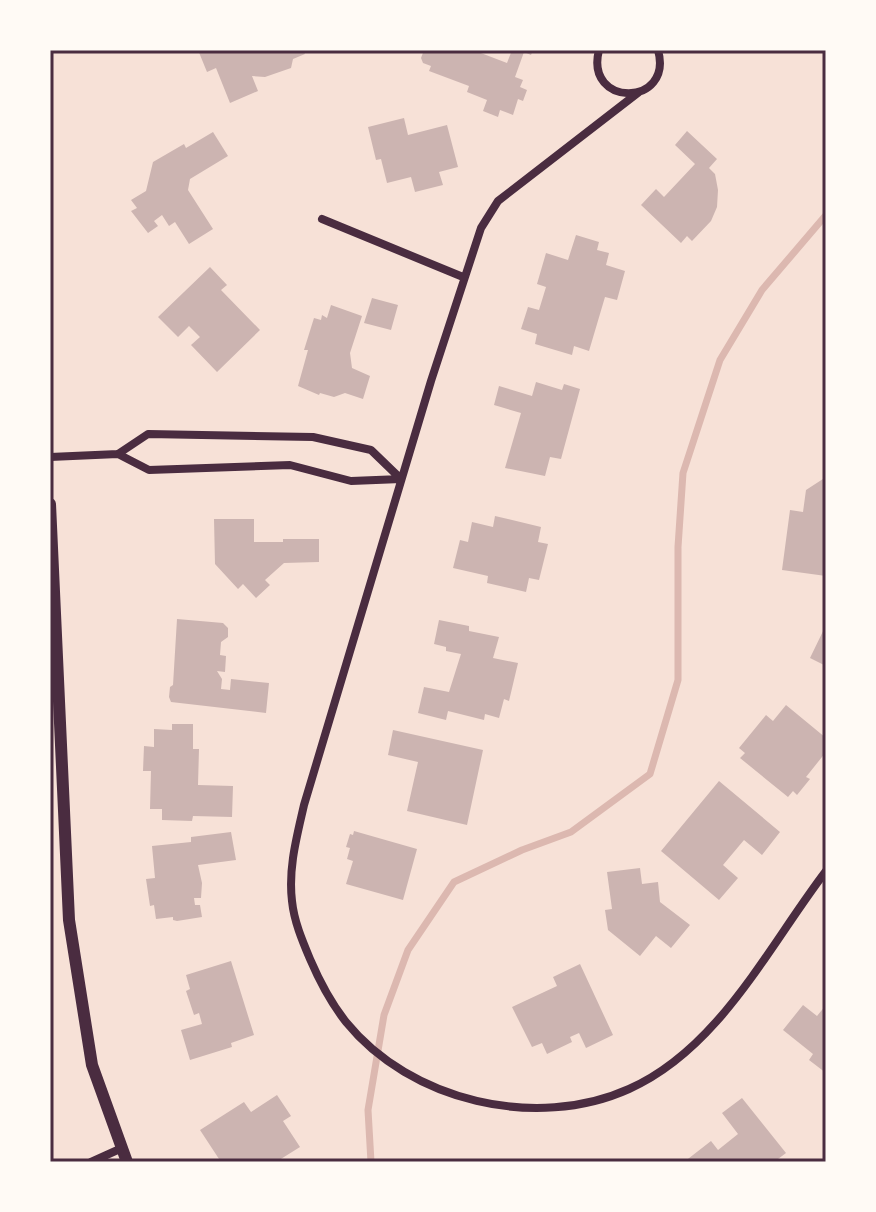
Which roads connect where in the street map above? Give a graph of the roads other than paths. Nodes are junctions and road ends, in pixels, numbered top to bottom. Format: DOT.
graph roads {
  1 [pos="599,50"];
  2 [pos="658,50"];
  3 [pos="639,92"];
  4 [pos="322,219"];
  5 [pos="463,277"];
  6 [pos="118,454"];
  7 [pos="50,457"];
  8 [pos="401,479"];
  9 [pos="50,504"];
  10 [pos="826,871"];
  11 [pos="122,1148"];
  12 [pos="91,1162"];
  13 [pos="127,1162"];
  1 -- 3 [label="street"];
  2 -- 3 [label="street"];
  3 -- 5 [label="street"];
  4 -- 5 [label="street"];
  5 -- 8 [label="street"];
  6 -- 7 [label="street"];
  6 -- 8 [label="street"];
  6 -- 8 [label="street"];
  8 -- 10 [label="street"];
  9 -- 11 [label="street"];
  11 -- 12 [label="street"];
  11 -- 13 [label="street"];
}
